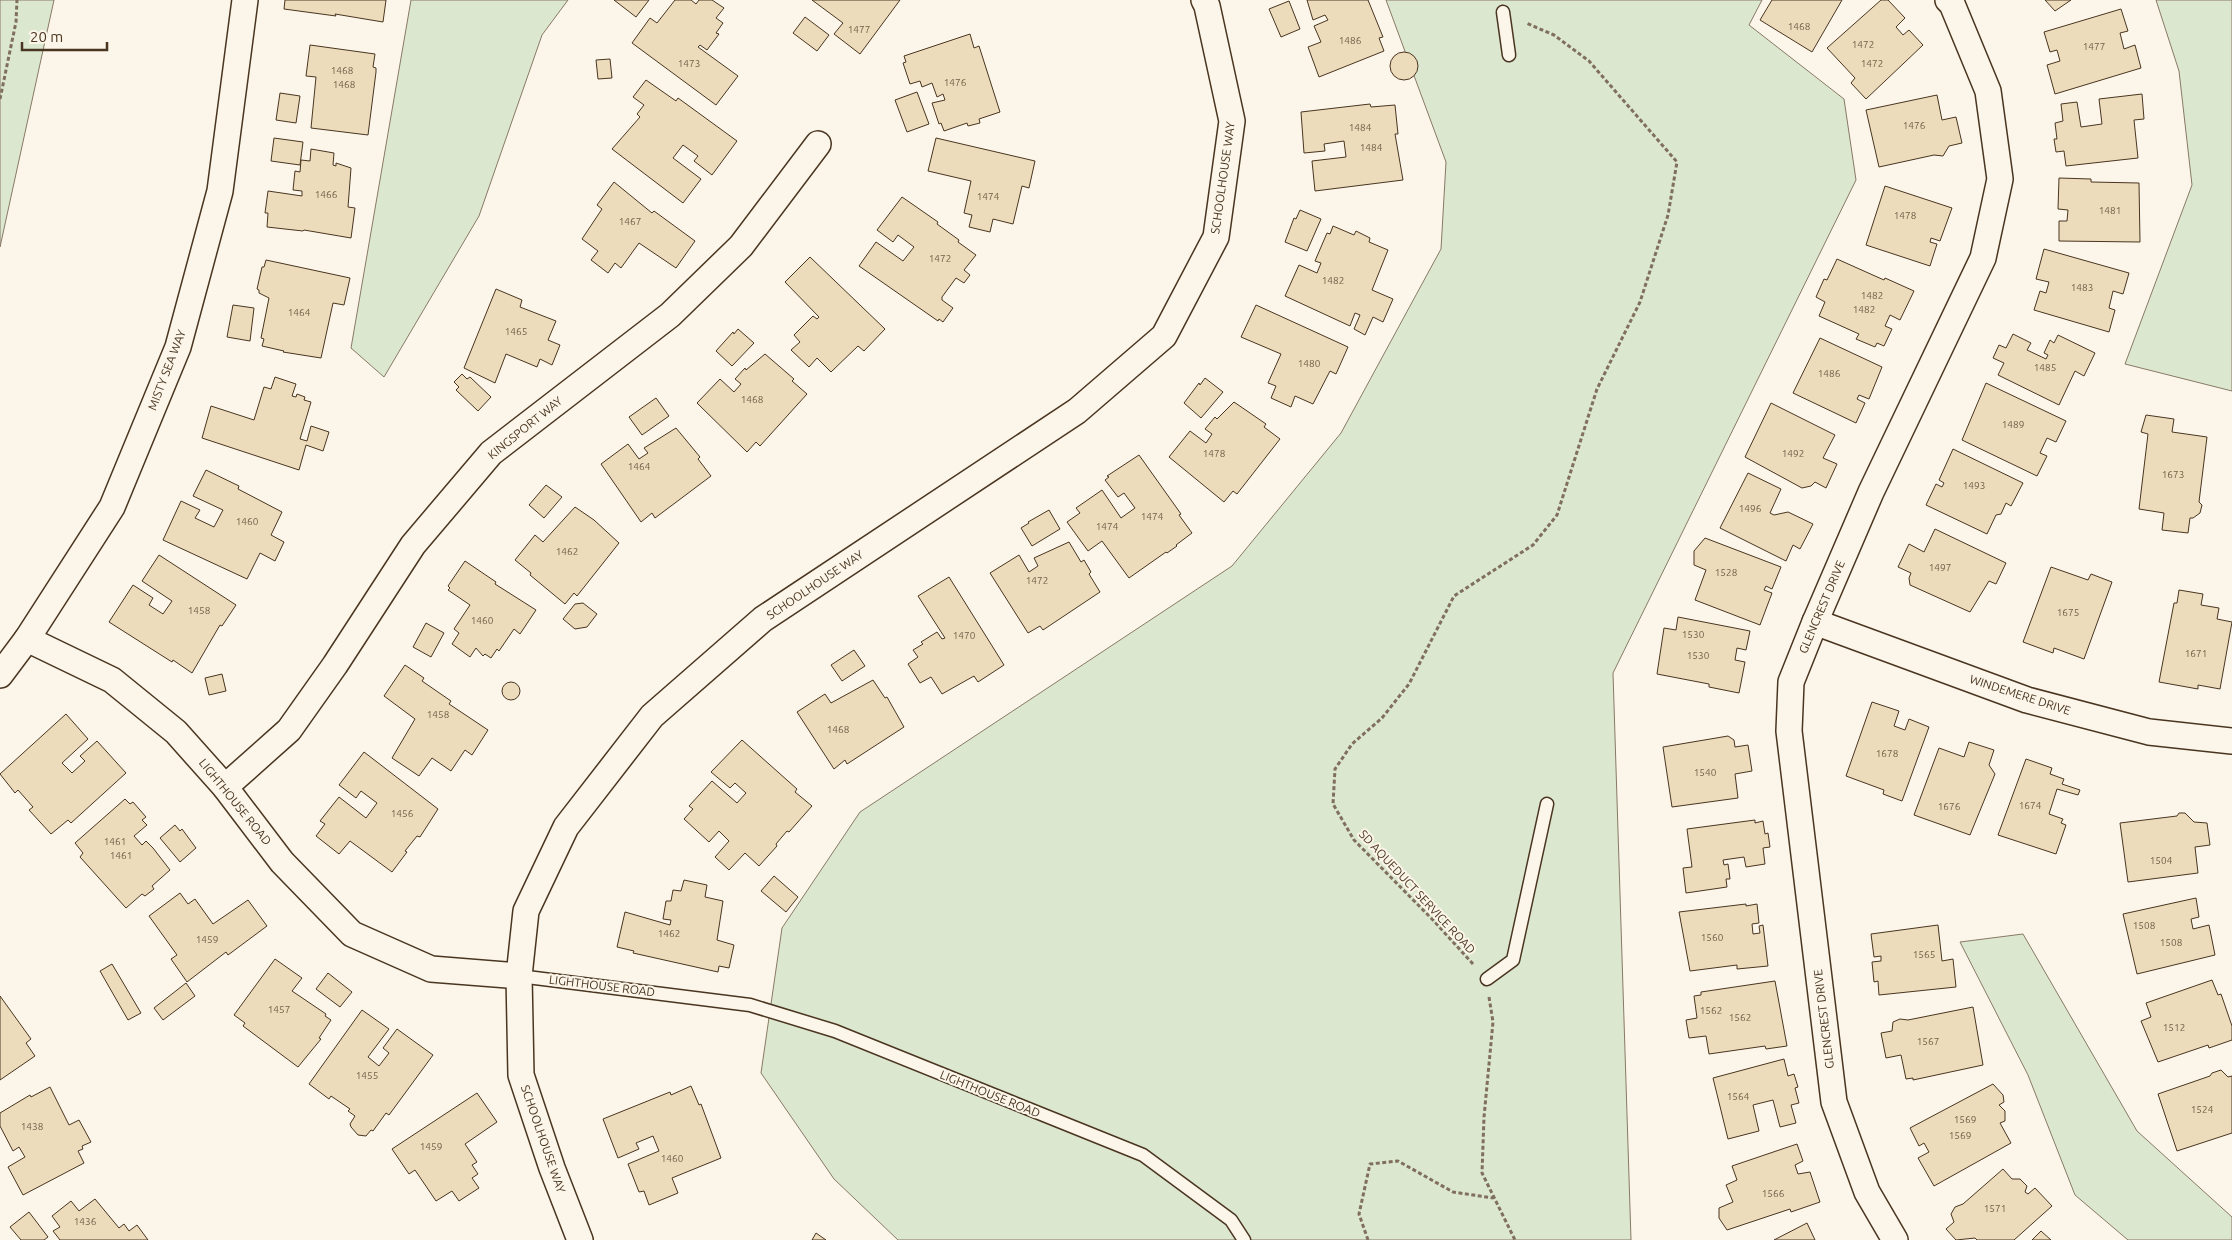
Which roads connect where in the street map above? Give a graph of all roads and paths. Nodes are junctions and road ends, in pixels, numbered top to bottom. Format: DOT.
graph roads {
  1 [pos="17,0"];
  2 [pos="245,0"];
  3 [pos="1204,0"];
  4 [pos="1948,0"];
  5 [pos="1503,12"];
  6 [pos="1509,55"];
  7 [pos="0,98"];
  8 [pos="818,144"];
  9 [pos="1814,622"];
  10 [pos="27,639"];
  11 [pos="0,675"];
  12 [pos="2232,741"];
  13 [pos="225,787"];
  14 [pos="1547,804"];
  15 [pos="519,976"];
  16 [pos="1487,979"];
  17 [pos="1494,1198"];
  18 [pos="580,1240"];
  19 [pos="1244,1240"];
  20 [pos="1368,1240"];
  21 [pos="1515,1240"];
  22 [pos="1895,1240"];
  1 -- 7 [label="path"];
  2 -- 10 [label="street, MISTY SEA WAY"];
  3 -- 15 [label="street, SCHOOLHOUSE WAY"];
  4 -- 9 [label="street, GLENCREST DRIVE"];
  5 -- 6 [label="lane"];
  5 -- 16 [label="path, SD AQUEDUCT SERVICE ROAD"];
  8 -- 13 [label="street, KINGSPORT WAY"];
  9 -- 12 [label="street, WINDEMERE DRIVE"];
  9 -- 22 [label="street, GLENCREST DRIVE"];
  10 -- 11 [label="street, MISTY SEA WAY"];
  10 -- 13 [label="street, LIGHTHOUSE ROAD"];
  13 -- 15 [label="street, LIGHTHOUSE ROAD"];
  14 -- 16 [label="lane"];
  15 -- 18 [label="street, SCHOOLHOUSE WAY"];
  15 -- 19 [label="lane, LIGHTHOUSE ROAD"];
  16 -- 17 [label="path"];
  17 -- 20 [label="path"];
  17 -- 21 [label="path"];
}
